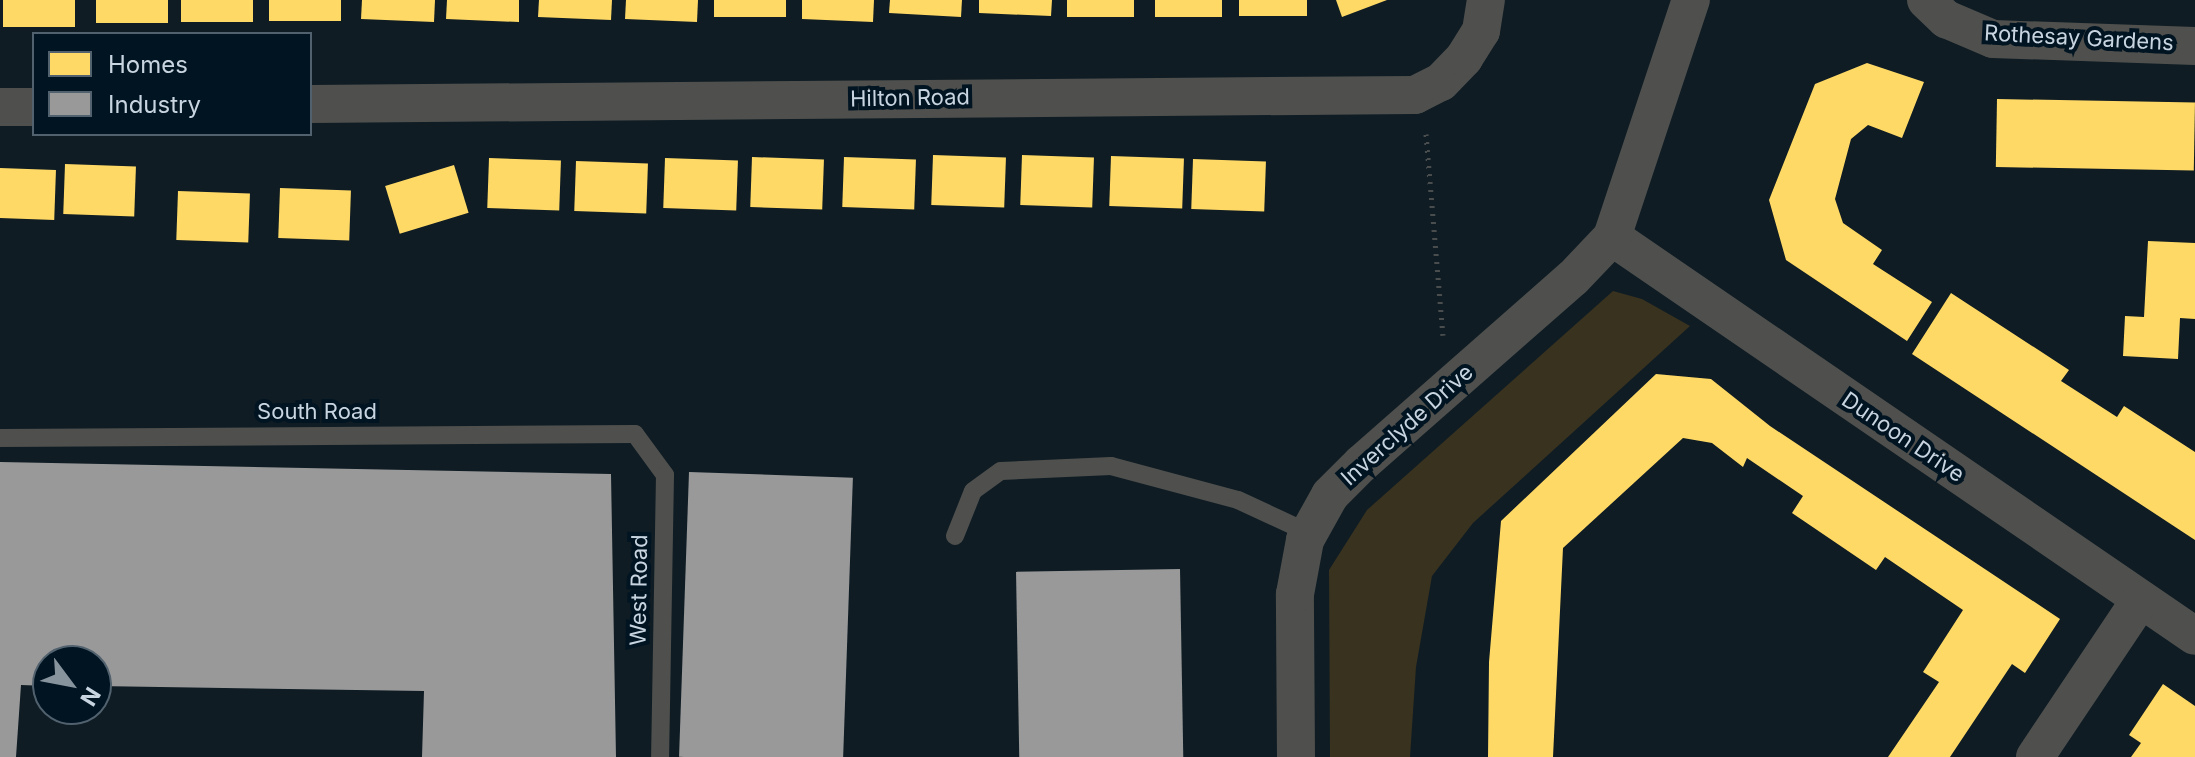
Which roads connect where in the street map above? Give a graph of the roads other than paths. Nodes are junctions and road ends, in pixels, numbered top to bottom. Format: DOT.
graph roads {
  1 [pos="1691,0"];
  2 [pos="1926,0"];
  3 [pos="1484,15"];
  4 [pos="2195,46"];
  5 [pos="312,104"];
  6 [pos="0,107"];
  7 [pos="32,107"];
  8 [pos="1612,237"];
  9 [pos="635,434"];
  10 [pos="0,438"];
  11 [pos="1309,533"];
  12 [pos="955,536"];
  13 [pos="2140,600"];
  14 [pos="2195,636"];
  15 [pos="660,757"];
  16 [pos="1296,757"];
  17 [pos="2035,757"];
  1 -- 8 [label="street"];
  2 -- 4 [label="street, Rothesay Gardens"];
  3 -- 5 [label="street, Hilton Road"];
  6 -- 7 [label="street"];
  8 -- 11 [label="street, Inverclyde Drive"];
  8 -- 13 [label="street, Dunoon Drive"];
  9 -- 10 [label="lane, South Road"];
  9 -- 15 [label="lane, West Road"];
  11 -- 12 [label="lane"];
  11 -- 16 [label="street, Inverclyde Drive"];
  13 -- 14 [label="street, Dunoon Drive"];
  13 -- 17 [label="street"];
}
